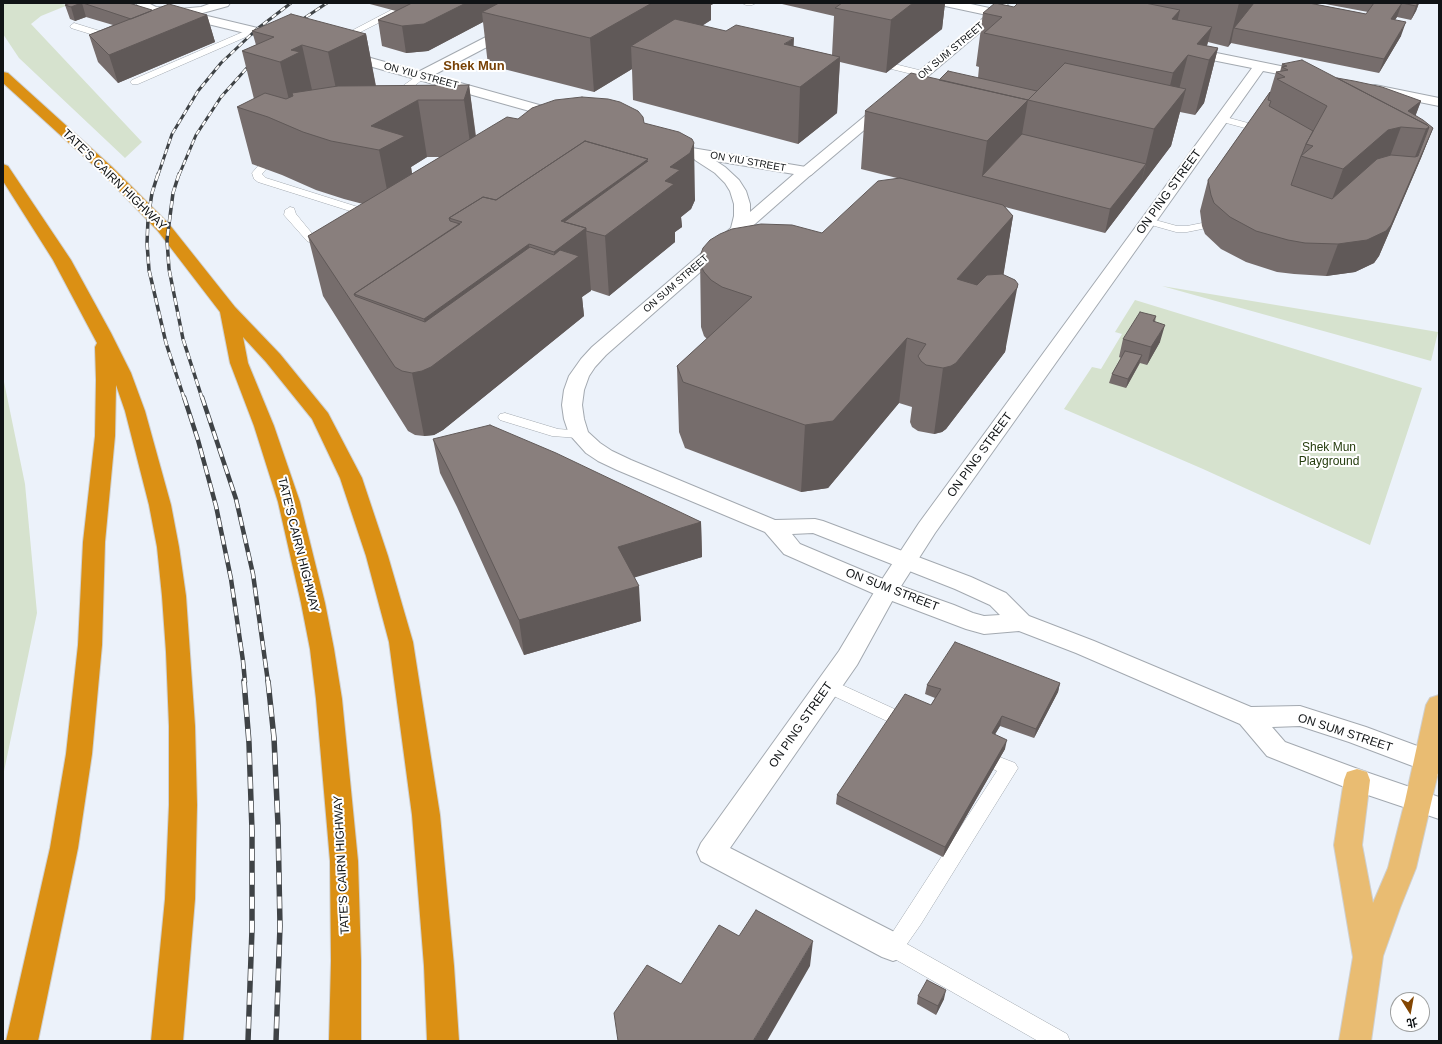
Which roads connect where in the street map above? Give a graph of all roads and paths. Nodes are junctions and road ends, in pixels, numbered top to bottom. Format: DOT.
graph roads {
  1 [pos="142,3"];
  2 [pos="224,3"];
  3 [pos="561,3"];
  4 [pos="746,3"];
  5 [pos="752,3"];
  6 [pos="948,3"];
  7 [pos="1007,3"];
  8 [pos="396,11"];
  9 [pos="997,13"];
  10 [pos="181,19"];
  11 [pos="1027,19"];
  12 [pos="74,26"];
  13 [pos="252,31"];
  14 [pos="266,35"];
  15 [pos="118,40"];
  16 [pos="293,41"];
  17 [pos="1178,50"];
  18 [pos="334,51"];
  19 [pos="871,61"];
  20 [pos="1260,66"];
  21 [pos="924,74"];
  22 [pos="3,76"];
  23 [pos="420,76"];
  24 [pos="1326,79"];
  25 [pos="135,82"];
  26 [pos="1364,87"];
  27 [pos="384,102"];
  28 [pos="1439,102"];
  29 [pos="1222,119"];
  30 [pos="580,121"];
  31 [pos="1256,128"];
  32 [pos="654,142"];
  33 [pos="691,152"];
  34 [pos="262,168"];
  35 [pos="3,169"];
  36 [pos="806,172"];
  37 [pos="290,210"];
  38 [pos="385,219"];
  39 [pos="1148,221"];
  40 [pos="1202,226"];
  41 [pos="739,229"];
  42 [pos="337,246"];
  43 [pos="229,311"];
  44 [pos="102,333"];
  45 [pos="505,417"];
  46 [pos="579,434"];
  47 [pos="773,527"];
  48 [pos="906,561"];
  49 [pos="887,590"];
  50 [pos="1021,622"];
  51 [pos="829,686"];
  52 [pos="1439,705"];
  53 [pos="895,717"];
  54 [pos="1249,717"];
  55 [pos="1433,762"];
  56 [pos="997,763"];
  57 [pos="1356,780"];
  58 [pos="1429,804"];
  59 [pos="893,947"];
  60 [pos="1368,956"];
  61 [pos="22,1041"];
  62 [pos="167,1041"];
  63 [pos="345,1041"];
  64 [pos="443,1041"];
  65 [pos="1059,1041"];
  66 [pos="1356,1041"];
  1 -- 10 [label="street"];
  2 -- 10 [label="street"];
  2 -- 14 [label="street"];
  3 -- 23 [label="street"];
  4 -- 5 [label="lane"];
  6 -- 9 [label="street"];
  7 -- 9 [label="street, ON SUM STREET"];
  8 -- 18 [label="lane"];
  9 -- 11 [label="street"];
  9 -- 21 [label="street, ON SUM STREET"];
  10 -- 13 [label="street"];
  12 -- 15 [label="lane"];
  13 -- 14 [label="street"];
  13 -- 25 [label="lane"];
  14 -- 16 [label="street"];
  17 -- 20 [label="street"];
  18 -- 23 [label="street, ON YIU STREET"];
  19 -- 21 [label="lane"];
  20 -- 24 [label="street"];
  20 -- 29 [label="street, ON PING STREET"];
  21 -- 36 [label="street, ON SUM STREET"];
  22 -- 43 [label="highway, TATE'S CAIRN HIGHWAY"];
  23 -- 27 [label="lane"];
  23 -- 30 [label="street, ON YIU STREET"];
  26 -- 28 [label="street"];
  29 -- 31 [label="lane"];
  29 -- 39 [label="street, ON PING STREET"];
  32 -- 33 [label="street, ON YIU STREET"];
  33 -- 36 [label="street, ON YIU STREET"];
  33 -- 41 [label="street, ON YIU STREET"];
  34 -- 38 [label="lane"];
  35 -- 44 [label="highway"];
  36 -- 41 [label="street, ON SUM STREET"];
  37 -- 42 [label="lane"];
  39 -- 40 [label="lane"];
  39 -- 48 [label="street, ON PING STREET"];
  41 -- 46 [label="street, ON SUM STREET"];
  43 -- 63 [label="highway, TATE'S CAIRN HIGHWAY"];
  43 -- 64 [label="highway"];
  44 -- 61 [label="highway"];
  44 -- 62 [label="highway"];
  45 -- 46 [label="lane"];
  46 -- 47 [label="street, ON SUM STREET"];
  47 -- 48 [label="street, ON SUM STREET"];
  47 -- 49 [label="street, ON SUM STREET"];
  48 -- 49 [label="street, ON PING STREET"];
  48 -- 50 [label="street, ON SUM STREET"];
  49 -- 50 [label="street, ON SUM STREET"];
  49 -- 51 [label="street, ON PING STREET"];
  50 -- 54 [label="street, ON SUM STREET"];
  51 -- 53 [label="lane"];
  51 -- 59 [label="street, ON PING STREET"];
  52 -- 55 [label="main road"];
  54 -- 55 [label="street, ON SUM STREET"];
  54 -- 57 [label="street, ON SUM STREET"];
  55 -- 58 [label="main road"];
  56 -- 59 [label="lane"];
  57 -- 58 [label="street, ON SUM STREET"];
  57 -- 60 [label="main road"];
  58 -- 60 [label="main road"];
  59 -- 65 [label="lane"];
  60 -- 66 [label="main road"];
}
